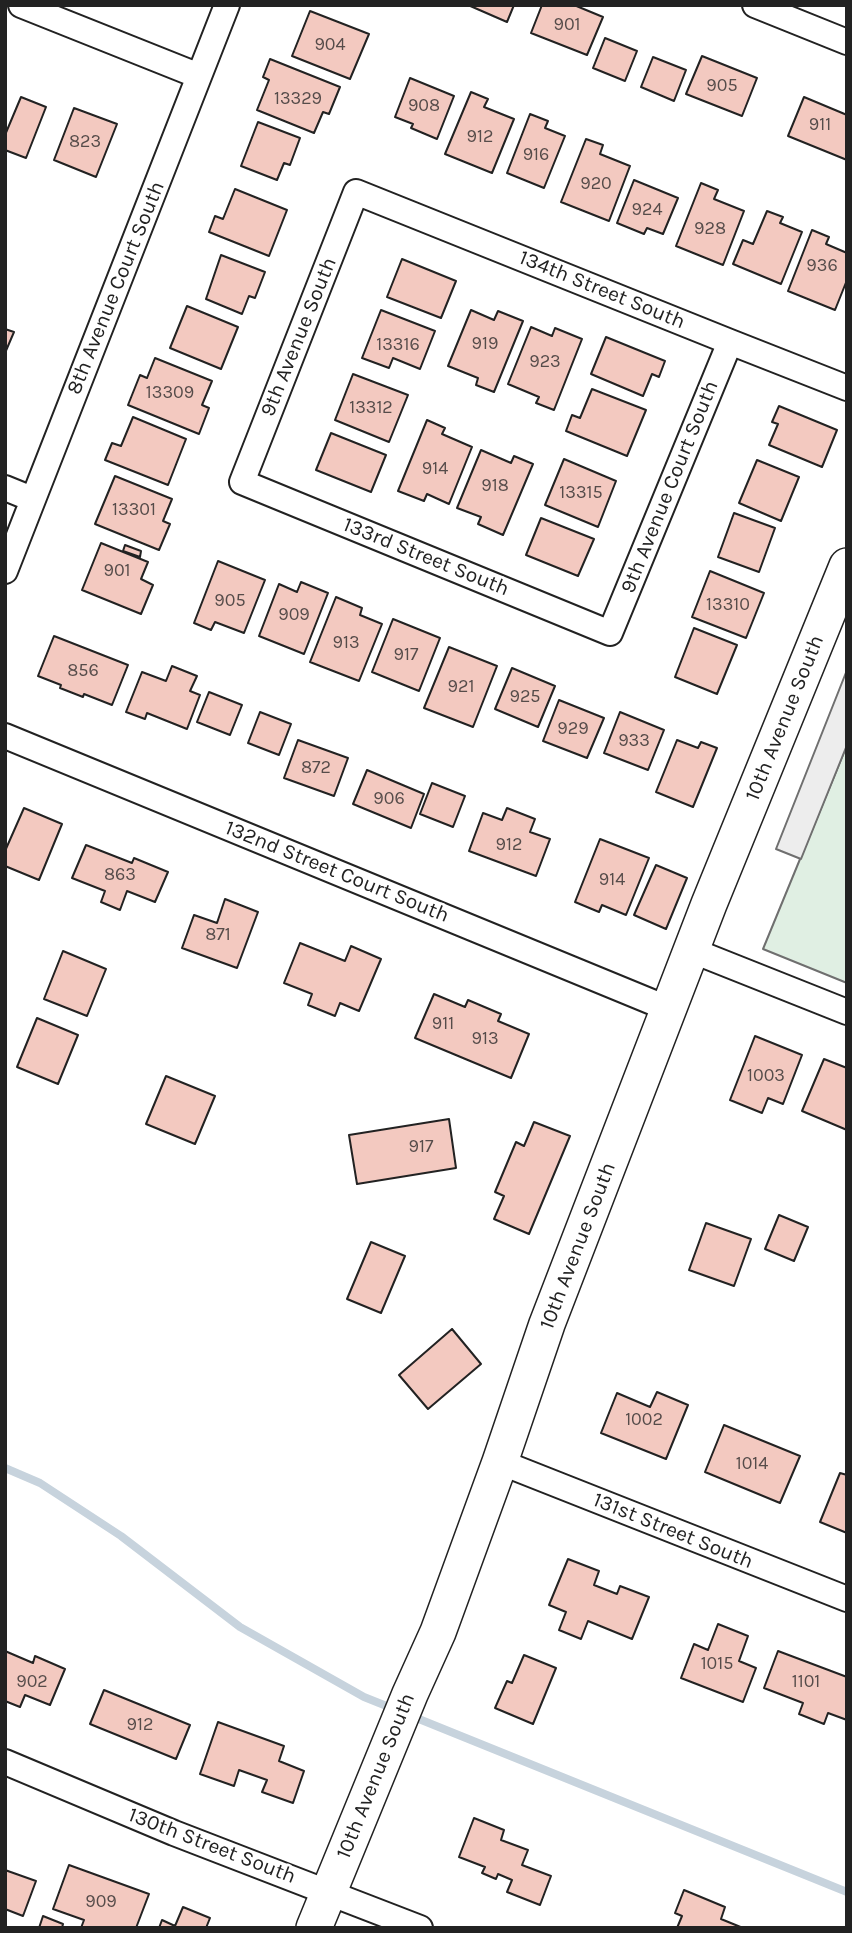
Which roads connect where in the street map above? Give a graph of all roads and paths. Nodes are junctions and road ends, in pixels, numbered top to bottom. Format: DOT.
graph roads {
  1 [pos="21,5"];
  2 [pos="227,5"];
  3 [pos="755,5"];
  4 [pos="847,42"];
  5 [pos="199,76"];
  6 [pos="356,192"];
  7 [pos="730,342"];
  8 [pos="847,388"];
  9 [pos="242,482"];
  10 [pos="5,488"];
  11 [pos="32,499"];
  12 [pos="847,566"];
  13 [pos="5,571"];
  14 [pos="610,633"];
  15 [pos="5,736"];
  16 [pos="691,950"];
  17 [pos="668,1009"];
  18 [pos="847,1012"];
  19 [pos="500,1462"];
  20 [pos="847,1599"];
  21 [pos="5,1762"];
  22 [pos="329,1891"];
  23 [pos="314,1928"];
  24 [pos="420,1928"];
  1 -- 5 [label="street"];
  2 -- 5 [label="street, 8th Avenue Court South"];
  3 -- 4 [label="street"];
  5 -- 11 [label="street, 8th Avenue Court South"];
  6 -- 7 [label="street, 134th Street South"];
  6 -- 9 [label="street, 9th Avenue South"];
  7 -- 8 [label="street, 134th Street South"];
  7 -- 14 [label="street, 9th Avenue Court South"];
  9 -- 14 [label="street, 133rd Street South"];
  10 -- 11 [label="street"];
  11 -- 13 [label="street, 8th Avenue Court South"];
  12 -- 16 [label="street, 10th Avenue South"];
  15 -- 17 [label="street, 132nd Street Court South"];
  16 -- 17 [label="street, 10th Avenue South"];
  16 -- 18 [label="street"];
  17 -- 19 [label="street, 10th Avenue South"];
  19 -- 20 [label="street, 131st Street South"];
  19 -- 22 [label="street, 10th Avenue South"];
  21 -- 22 [label="street, 130th Street South"];
  22 -- 23 [label="street, 10th Avenue South"];
  22 -- 24 [label="street, 130th Street South"];
}
